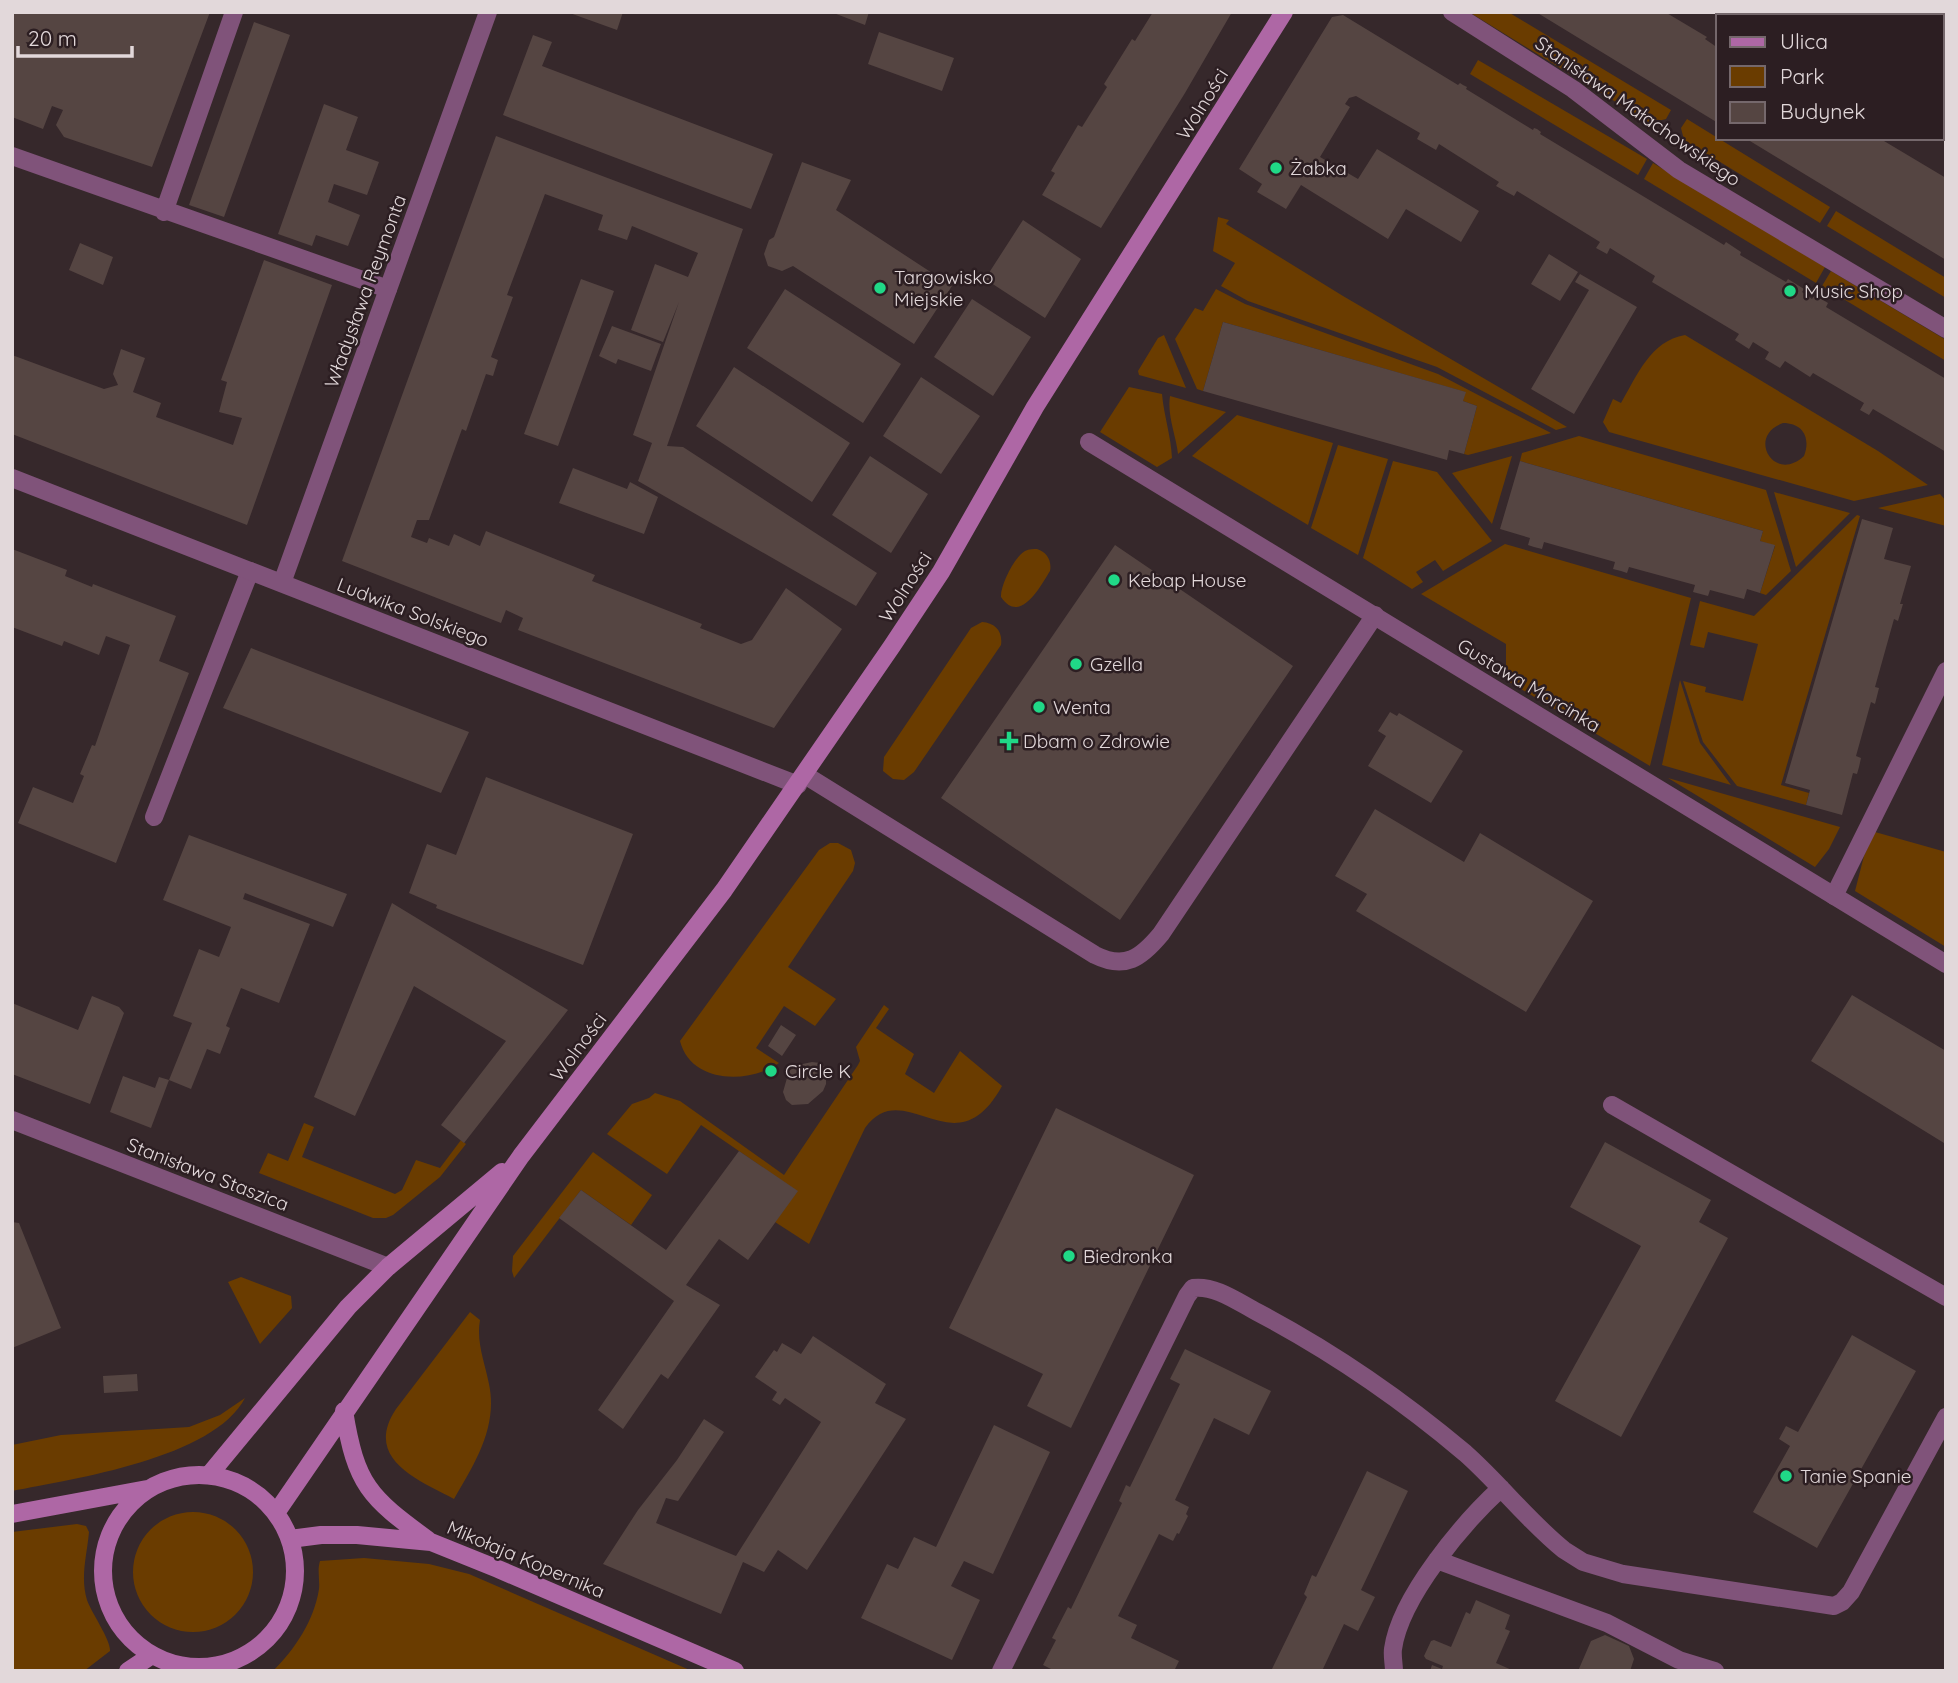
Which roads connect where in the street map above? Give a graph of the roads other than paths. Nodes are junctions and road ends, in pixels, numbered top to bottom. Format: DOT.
graph roads {
  1 [pos="234,12"];
  2 [pos="488,12"];
  3 [pos="1284,12"];
  4 [pos="1452,12"];
  5 [pos="12,156"];
  6 [pos="164,212"];
  7 [pos="388,289"];
  8 [pos="1946,329"];
  9 [pos="1089,442"];
  10 [pos="12,478"];
  11 [pos="250,571"];
  12 [pos="282,583"];
  13 [pos="1374,615"];
  14 [pos="1946,671"];
  15 [pos="802,780"];
  16 [pos="154,817"];
  17 [pos="1834,896"];
  18 [pos="1946,964"];
  19 [pos="1612,1105"];
  20 [pos="12,1120"];
  21 [pos="521,1156"];
  22 [pos="388,1267"];
  23 [pos="1946,1297"];
  24 [pos="344,1411"];
  25 [pos="1946,1417"];
  26 [pos="209,1475"];
  27 [pos="1501,1488"];
  28 [pos="148,1489"];
  29 [pos="276,1513"];
  30 [pos="12,1514"];
  31 [pos="290,1539"];
  32 [pos="431,1542"];
  33 [pos="1437,1560"];
  34 [pos="152,1655"];
  35 [pos="193,1669"];
  36 [pos="128,1671"];
  37 [pos="735,1671"];
  38 [pos="1001,1671"];
  39 [pos="1394,1671"];
  40 [pos="1715,1671"];
  1 -- 6 [label="street"];
  2 -- 7 [label="street, Władysława Reymonta"];
  3 -- 15 [label="street, Wolności"];
  4 -- 8 [label="street, Stanisława Małachowskiego"];
  5 -- 6 [label="street"];
  6 -- 7 [label="street"];
  7 -- 12 [label="street, Władysława Reymonta"];
  9 -- 13 [label="street, Gustawa Morcinka"];
  10 -- 11 [label="street, Ludwika Solskiego"];
  11 -- 12 [label="street, Ludwika Solskiego"];
  11 -- 16 [label="street"];
  12 -- 15 [label="street, Ludwika Solskiego"];
  13 -- 15 [label="street, Ludwika Solskiego"];
  13 -- 17 [label="street, Gustawa Morcinka"];
  14 -- 17 [label="street"];
  15 -- 21 [label="street, Wolności"];
  17 -- 18 [label="street, Gustawa Morcinka"];
  19 -- 23 [label="street"];
  20 -- 22 [label="street, Stanisława Staszica"];
  21 -- 22 [label="street, Wolności"];
  21 -- 24 [label="street, Wolności"];
  22 -- 26 [label="street, Wolności"];
  24 -- 29 [label="street, Wolności"];
  24 -- 32 [label="street"];
  25 -- 27 [label="street"];
  26 -- 28 [label="street"];
  26 -- 29 [label="street"];
  27 -- 33 [label="street"];
  27 -- 38 [label="street"];
  28 -- 30 [label="street"];
  28 -- 34 [label="street"];
  29 -- 31 [label="street"];
  31 -- 32 [label="street, Mikołaja Kopernika"];
  31 -- 35 [label="street"];
  32 -- 37 [label="street, Mikołaja Kopernika"];
  33 -- 39 [label="street"];
  33 -- 40 [label="street"];
  34 -- 35 [label="street"];
  34 -- 36 [label="street"];
}
